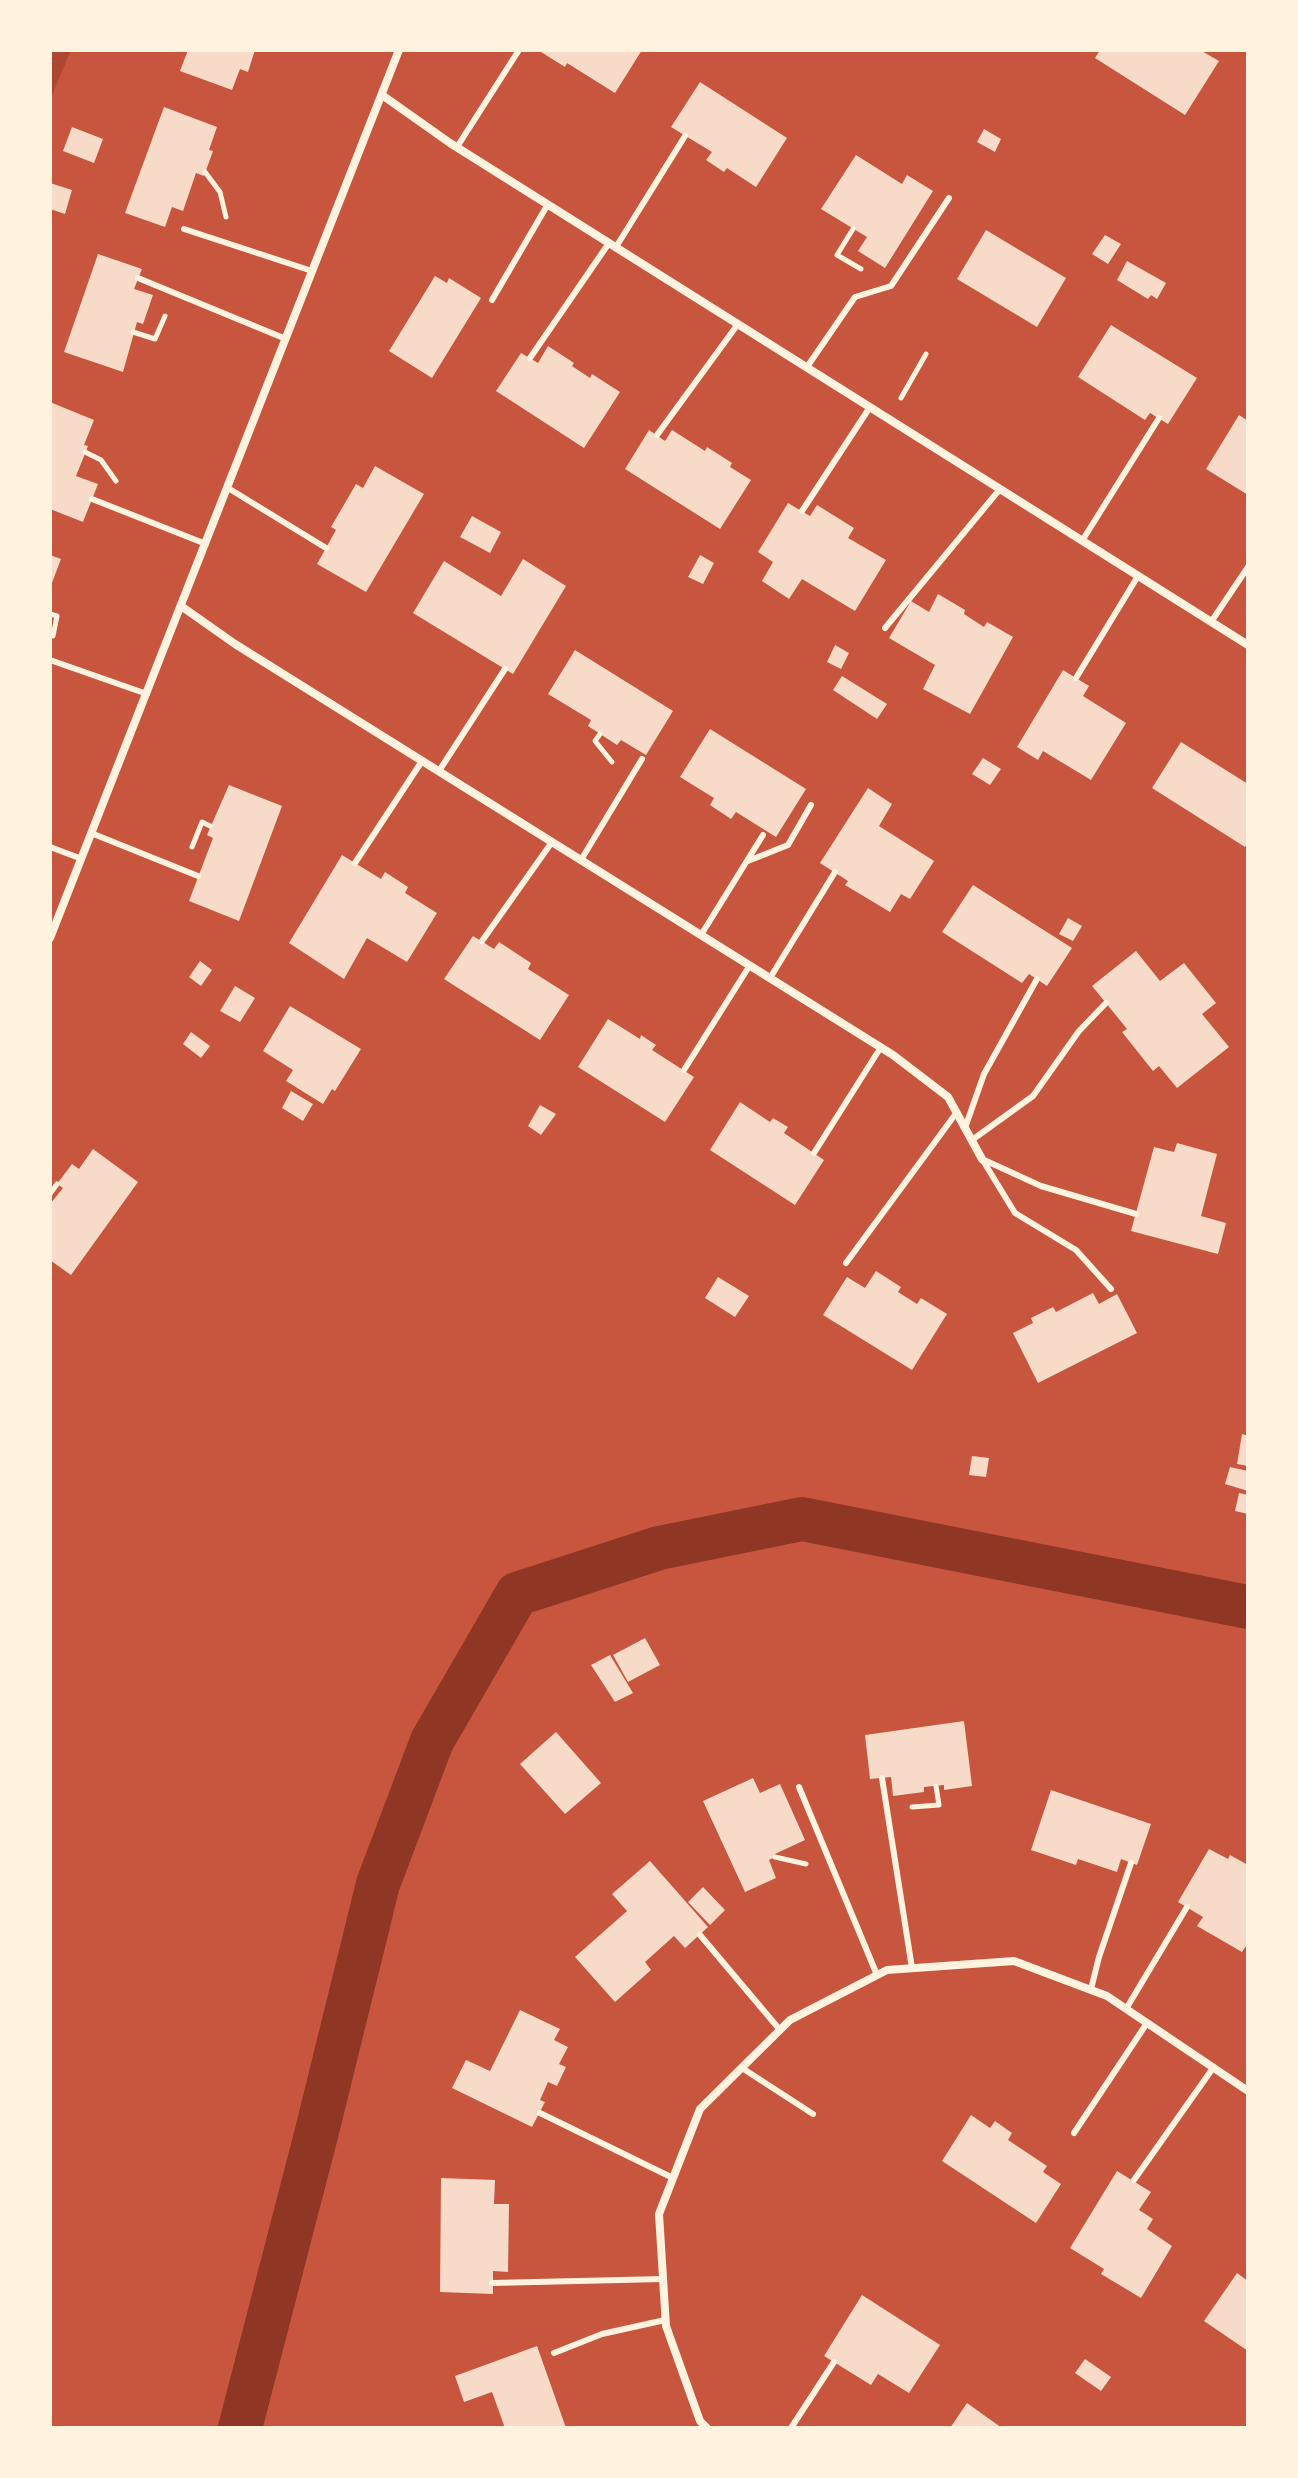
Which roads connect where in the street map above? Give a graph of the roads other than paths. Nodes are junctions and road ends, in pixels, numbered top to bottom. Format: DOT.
graph roads {
  1 [pos="399,50"];
  2 [pos="519,50"];
  3 [pos="382,95"];
  4 [pos="685,136"];
  5 [pos="457,147"];
  6 [pos="949,198"];
  7 [pos="548,204"];
  8 [pos="184,229"];
  9 [pos="612,245"];
  10 [pos="312,271"];
  11 [pos="138,278"];
  12 [pos="492,300"];
  13 [pos="738,324"];
  14 [pos="286,339"];
  15 [pos="530,358"];
  16 [pos="807,367"];
  17 [pos="870,407"];
  18 [pos="1159,418"];
  19 [pos="657,435"];
  20 [pos="228,488"];
  21 [pos="1000,489"];
  22 [pos="92,499"];
  23 [pos="802,511"];
  24 [pos="1082,541"];
  25 [pos="206,544"];
  26 [pos="326,548"];
  27 [pos="1248,567"];
  28 [pos="1138,576"];
  29 [pos="181,606"];
  30 [pos="1211,622"];
  31 [pos="885,628"];
  32 [pos="1248,645"];
  33 [pos="50,660"];
  34 [pos="505,669"];
  35 [pos="1076,678"];
  36 [pos="147,694"];
  37 [pos="642,759"];
  38 [pos="422,761"];
  39 [pos="439,771"];
  40 [pos="811,805"];
  41 [pos="91,833"];
  42 [pos="763,835"];
  43 [pos="552,842"];
  44 [pos="50,847"];
  45 [pos="82,859"];
  46 [pos="581,860"];
  47 [pos="748,861"];
  48 [pos="355,863"];
  49 [pos="835,872"];
  50 [pos="198,876"];
  51 [pos="701,935"];
  52 [pos="50,938"];
  53 [pos="482,941"];
  54 [pos="750,965"];
  55 [pos="770,978"];
  56 [pos="1037,979"];
  57 [pos="1106,1003"];
  58 [pos="881,1047"];
  59 [pos="684,1070"];
  60 [pos="957,1112"];
  61 [pos="965,1128"];
  62 [pos="972,1140"];
  63 [pos="814,1153"];
  64 [pos="982,1159"];
  65 [pos="1136,1214"];
  66 [pos="846,1263"];
  67 [pos="1111,1289"];
  68 [pos="882,1778"];
  69 [pos="799,1787"];
  70 [pos="1131,1863"];
  71 [pos="1187,1907"];
  72 [pos="700,1935"];
  73 [pos="912,1968"];
  74 [pos="877,1975"];
  75 [pos="1091,1989"];
  76 [pos="1126,2009"];
  77 [pos="1147,2023"];
  78 [pos="780,2030"];
  79 [pos="742,2068"];
  80 [pos="1213,2068"];
  81 [pos="1248,2077"];
  82 [pos="1244,2089"];
  83 [pos="540,2113"];
  84 [pos="813,2114"];
  85 [pos="1074,2133"];
  86 [pos="673,2178"];
  87 [pos="1134,2180"];
  88 [pos="663,2279"];
  89 [pos="492,2283"];
  90 [pos="665,2320"];
  91 [pos="554,2353"];
  92 [pos="834,2362"];
  93 [pos="707,2428"];
  94 [pos="791,2428"];
  1 -- 3 [label="street"];
  2 -- 5 [label="lane"];
  3 -- 5 [label="street"];
  3 -- 10 [label="street"];
  4 -- 9 [label="lane"];
  5 -- 7 [label="street"];
  6 -- 16 [label="lane"];
  7 -- 9 [label="street"];
  7 -- 12 [label="lane"];
  8 -- 10 [label="lane"];
  9 -- 13 [label="street"];
  9 -- 15 [label="lane"];
  10 -- 14 [label="street"];
  11 -- 14 [label="lane"];
  13 -- 16 [label="street"];
  13 -- 19 [label="lane"];
  14 -- 20 [label="street"];
  16 -- 17 [label="street"];
  17 -- 21 [label="street"];
  17 -- 23 [label="lane"];
  18 -- 24 [label="lane"];
  20 -- 25 [label="street"];
  20 -- 26 [label="lane"];
  21 -- 24 [label="street"];
  21 -- 31 [label="lane"];
  22 -- 25 [label="lane"];
  24 -- 28 [label="street"];
  25 -- 29 [label="street"];
  27 -- 30 [label="lane"];
  28 -- 30 [label="street"];
  28 -- 35 [label="lane"];
  29 -- 36 [label="street"];
  29 -- 38 [label="street"];
  30 -- 32 [label="street"];
  33 -- 36 [label="lane"];
  34 -- 39 [label="lane"];
  36 -- 41 [label="street"];
  37 -- 46 [label="lane"];
  38 -- 39 [label="street"];
  38 -- 48 [label="lane"];
  39 -- 43 [label="street"];
  40 -- 47 [label="lane"];
  41 -- 45 [label="street"];
  41 -- 50 [label="lane"];
  42 -- 47 [label="lane"];
  43 -- 46 [label="street"];
  43 -- 53 [label="lane"];
  44 -- 45 [label="lane"];
  45 -- 52 [label="street"];
  46 -- 51 [label="street"];
  47 -- 51 [label="lane"];
  49 -- 55 [label="lane"];
  51 -- 54 [label="street"];
  54 -- 55 [label="street"];
  54 -- 59 [label="lane"];
  55 -- 58 [label="street"];
  56 -- 61 [label="lane"];
  57 -- 62 [label="lane"];
  58 -- 60 [label="street"];
  58 -- 63 [label="lane"];
  60 -- 61 [label="street"];
  60 -- 66 [label="lane"];
  61 -- 62 [label="street"];
  62 -- 64 [label="street"];
  64 -- 65 [label="lane"];
  64 -- 67 [label="lane"];
  68 -- 73 [label="lane"];
  69 -- 74 [label="lane"];
  70 -- 75 [label="lane"];
  71 -- 76 [label="lane"];
  72 -- 78 [label="lane"];
  73 -- 74 [label="street"];
  73 -- 75 [label="street"];
  74 -- 78 [label="street"];
  75 -- 76 [label="street"];
  76 -- 77 [label="street"];
  77 -- 80 [label="street"];
  77 -- 85 [label="lane"];
  78 -- 79 [label="street"];
  79 -- 84 [label="lane"];
  79 -- 86 [label="street"];
  80 -- 82 [label="street"];
  80 -- 87 [label="lane"];
  81 -- 82 [label="lane"];
  83 -- 86 [label="lane"];
  86 -- 88 [label="street"];
  88 -- 89 [label="lane"];
  88 -- 90 [label="street"];
  90 -- 91 [label="lane"];
  90 -- 93 [label="street"];
  92 -- 94 [label="lane"];
}
